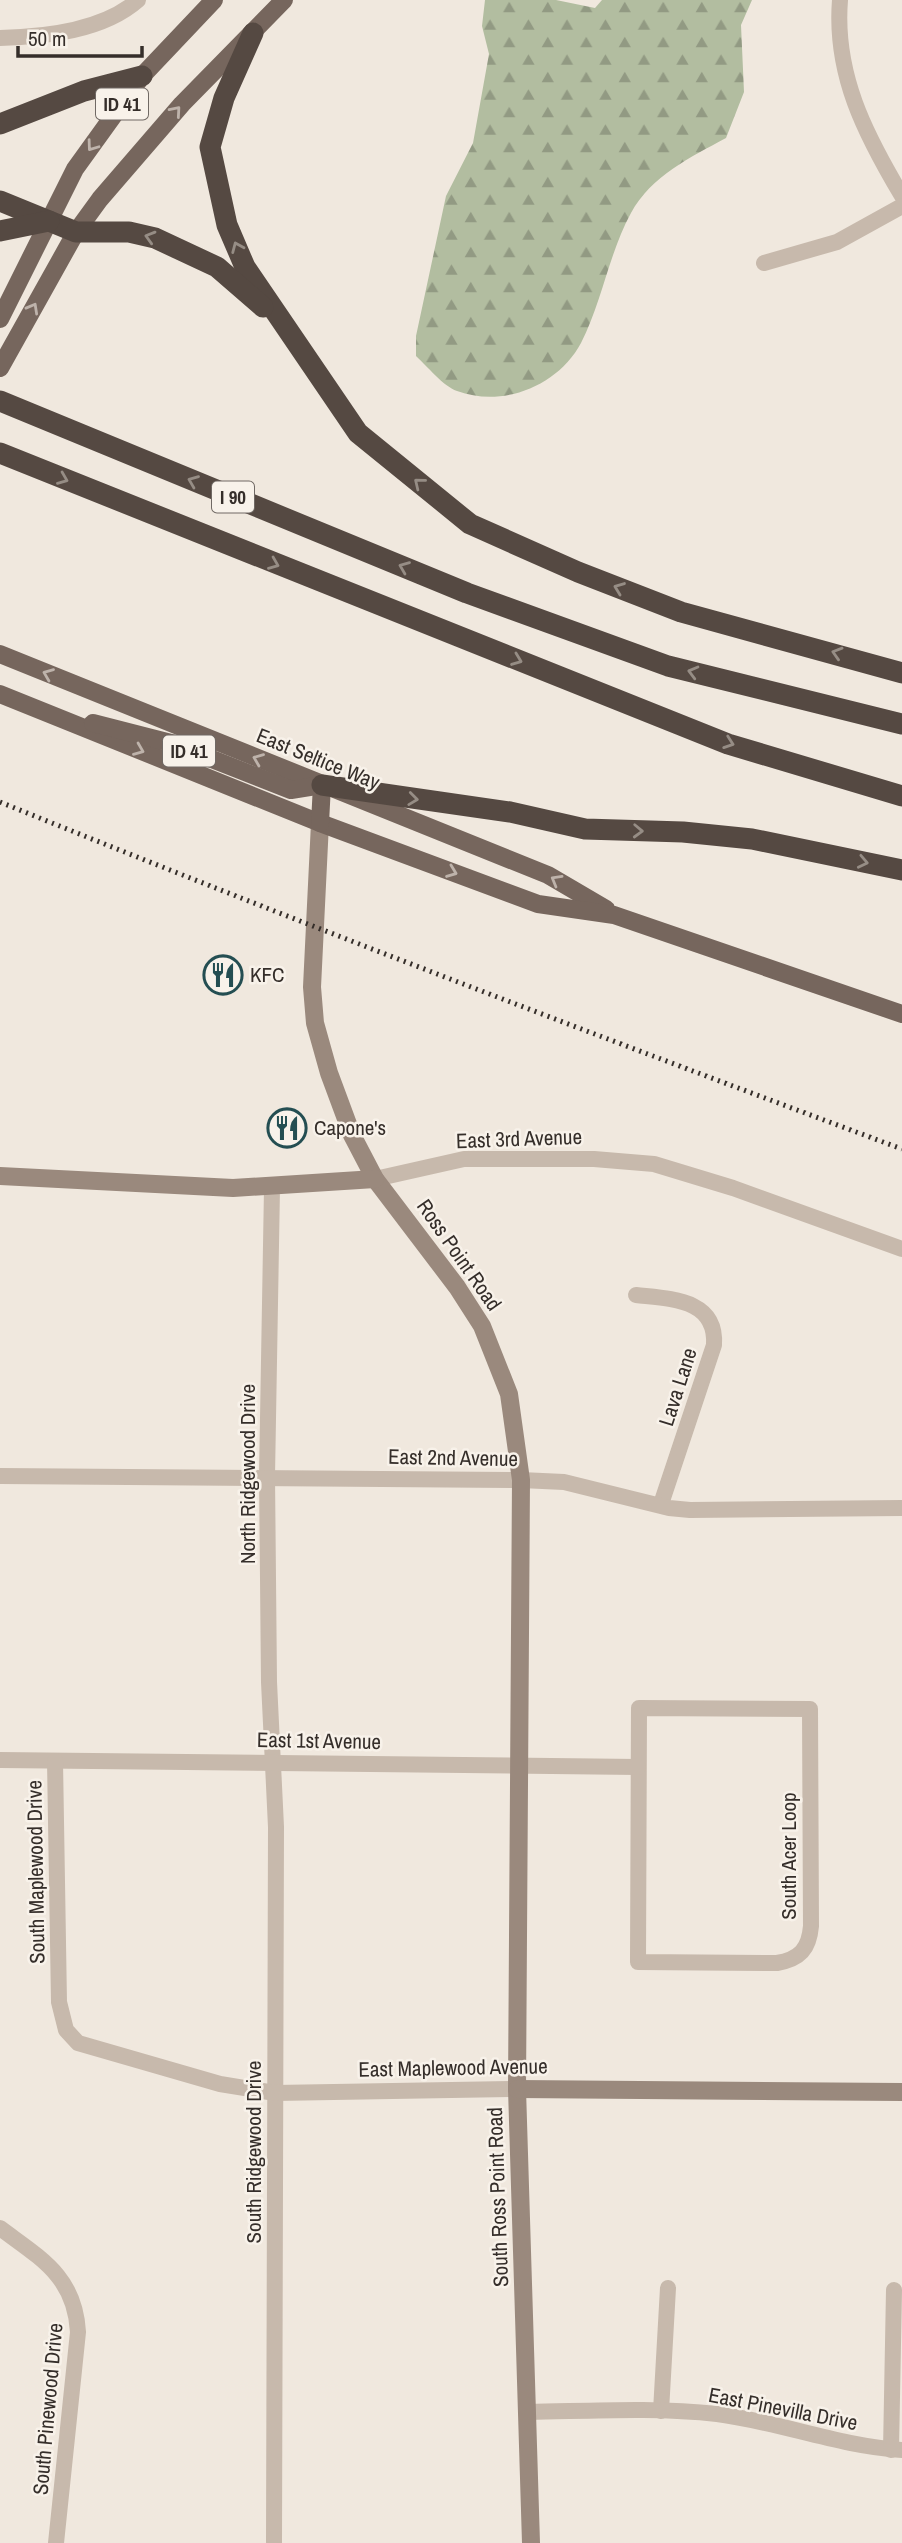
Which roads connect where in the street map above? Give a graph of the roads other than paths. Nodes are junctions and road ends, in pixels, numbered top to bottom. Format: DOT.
graph roads {
  1 [pos="138,0"];
  2 [pos="214,0"];
  3 [pos="284,0"];
  4 [pos="840,0"];
  5 [pos="253,33"];
  6 [pos="0,38"];
  7 [pos="142,76"];
  8 [pos="0,124"];
  9 [pos="902,196"];
  10 [pos="0,201"];
  11 [pos="902,206"];
  12 [pos="49,221"];
  13 [pos="0,231"];
  14 [pos="76,232"];
  15 [pos="764,263"];
  16 [pos="0,319"];
  17 [pos="287,328"];
  18 [pos="0,368"];
  19 [pos="0,401"];
  20 [pos="0,453"];
  21 [pos="0,654"];
  22 [pos="902,673"];
  23 [pos="0,694"];
  24 [pos="53,715"];
  25 [pos="902,724"];
  26 [pos="322,785"];
  27 [pos="902,796"];
  28 [pos="320,823"];
  29 [pos="902,870"];
  30 [pos="614,915"];
  31 [pos="902,1014"];
  32 [pos="0,1177"];
  33 [pos="375,1180"];
  34 [pos="272,1188"];
  35 [pos="902,1249"];
  36 [pos="636,1295"];
  37 [pos="0,1476"];
  38 [pos="267,1476"];
  39 [pos="521,1479"];
  40 [pos="661,1504"];
  41 [pos="902,1508"];
  42 [pos="0,1760"];
  43 [pos="55,1761"];
  44 [pos="273,1761"];
  45 [pos="518,1766"];
  46 [pos="638,1767"];
  47 [pos="59,1982"];
  48 [pos="516,2089"];
  49 [pos="902,2092"];
  50 [pos="275,2093"];
  51 [pos="0,2228"];
  52 [pos="668,2288"];
  53 [pos="894,2290"];
  54 [pos="661,2411"];
  55 [pos="529,2412"];
  56 [pos="897,2450"];
  57 [pos="56,2543"];
  58 [pos="274,2543"];
  59 [pos="531,2543"];
  1 -- 6 [label="street"];
  2 -- 7 [label="main road, ID 41"];
  3 -- 5 [label="main road, ID 41"];
  4 -- 9 [label="street"];
  14 -- 5 [label="main road, ID 41, one-way"];
  17 -- 5 [label="highway, one-way"];
  7 -- 8 [label="highway"];
  7 -- 12 [label="main road, ID 41, one-way"];
  10 -- 12 [label="highway"];
  11 -- 15 [label="street"];
  12 -- 13 [label="highway"];
  12 -- 14 [label="highway"];
  12 -- 16 [label="main road, ID 41"];
  17 -- 14 [label="highway, one-way"];
  18 -- 14 [label="main road, ID 41, one-way"];
  22 -- 17 [label="highway, one-way"];
  25 -- 19 [label="highway, I 90, one-way"];
  20 -- 27 [label="highway, I 90, one-way"];
  26 -- 21 [label="main road, East Seltice Way, one-way"];
  23 -- 24 [label="main road, East Seltice Way / ID 41"];
  24 -- 26 [label="main road, ID 41"];
  24 -- 28 [label="main road, East Seltice Way, one-way"];
  26 -- 28 [label="main road, Ross Point Road"];
  26 -- 29 [label="highway, one-way"];
  30 -- 26 [label="main road, East Seltice Way, one-way"];
  28 -- 30 [label="main road, East Seltice Way, one-way"];
  28 -- 33 [label="street, Ross Point Road"];
  30 -- 31 [label="main road, East Seltice Way"];
  32 -- 34 [label="street, East 3rd Avenue"];
  33 -- 34 [label="street, East 3rd Avenue"];
  33 -- 35 [label="street, East 3rd Avenue"];
  33 -- 39 [label="street, Ross Point Road"];
  34 -- 38 [label="street, North Ridgewood Drive"];
  36 -- 40 [label="street, Lava Lane"];
  37 -- 38 [label="street, East 2nd Avenue"];
  38 -- 39 [label="street, East 2nd Avenue"];
  38 -- 44 [label="street, North Ridgewood Drive"];
  39 -- 40 [label="street, East 2nd Avenue"];
  39 -- 45 [label="street, Ross Point Road"];
  40 -- 41 [label="street, East 2nd Avenue"];
  42 -- 43 [label="street, East 1st Avenue"];
  43 -- 44 [label="street, East 1st Avenue"];
  43 -- 47 [label="street, South Maplewood Drive"];
  44 -- 45 [label="street, East 1st Avenue"];
  44 -- 50 [label="street, South Ridgewood Drive"];
  45 -- 46 [label="street, East 1st Avenue"];
  45 -- 48 [label="street, South Ross Point Road"];
  46 -- 46 [label="street, South Acer Loop"];
  47 -- 50 [label="street, East Maplewood Avenue"];
  48 -- 49 [label="street, East Maplewood Avenue"];
  48 -- 50 [label="street, East Maplewood Avenue"];
  48 -- 55 [label="street, South Ross Point Road"];
  50 -- 58 [label="street, South Ridgewood Drive"];
  51 -- 57 [label="street, South Pinewood Drive"];
  52 -- 54 [label="street"];
  53 -- 56 [label="street"];
  54 -- 55 [label="street, East Pinevilla Drive"];
  54 -- 56 [label="street, East Pinevilla Drive"];
  55 -- 59 [label="street, South Ross Point Road"];
}
